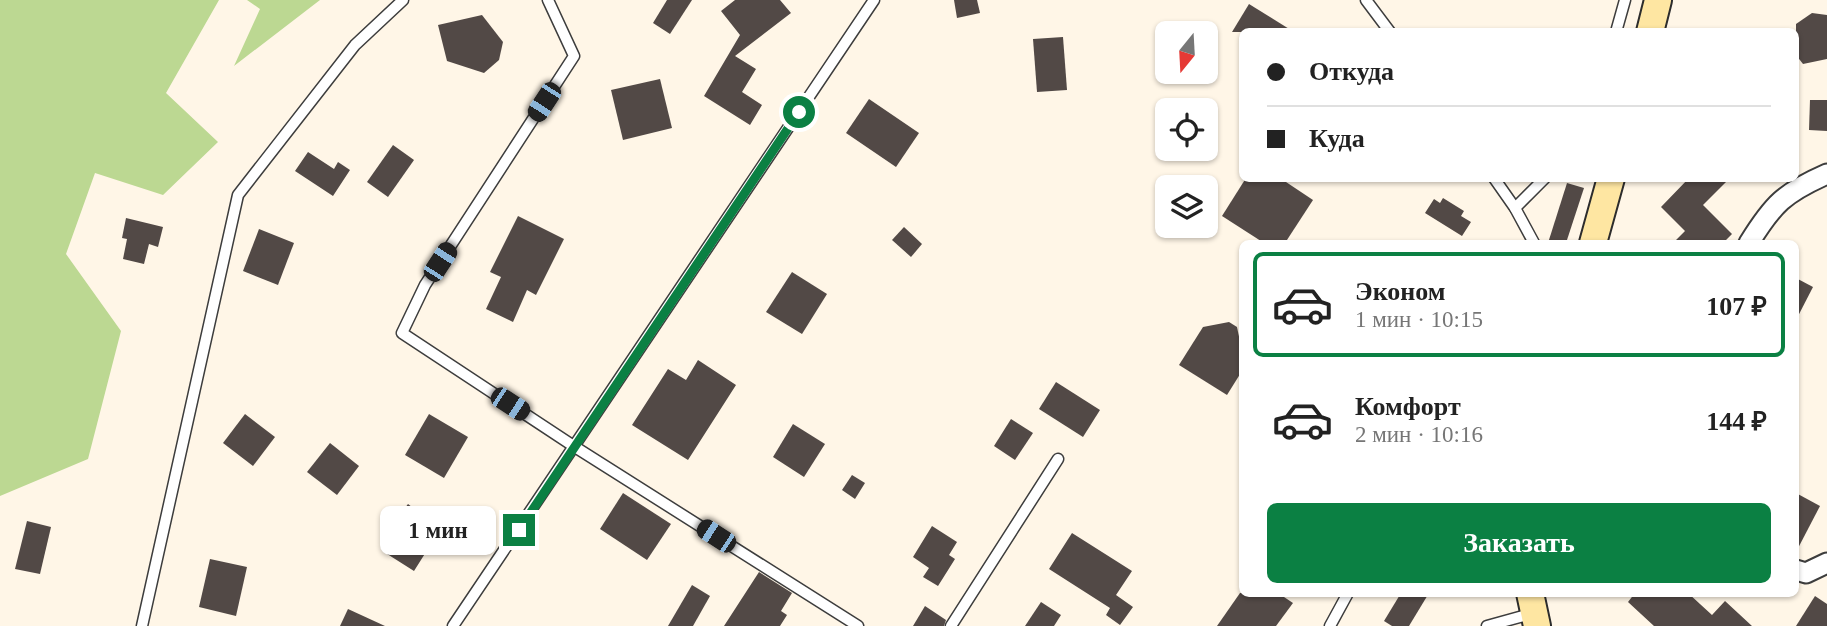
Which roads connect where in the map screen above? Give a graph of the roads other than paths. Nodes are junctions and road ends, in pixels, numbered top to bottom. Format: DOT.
graph roads {
  1 [pos="402,0"];
  2 [pos="548,0"];
  3 [pos="874,0"];
  4 [pos="1366,0"];
  5 [pos="1625,0"];
  6 [pos="1658,0"];
  7 [pos="1387,28"];
  8 [pos="1617,28"];
  9 [pos="1651,28"];
  10 [pos="1827,174"];
  11 [pos="1497,182"];
  12 [pos="1541,182"];
  13 [pos="1610,182"];
  14 [pos="1515,208"];
  15 [pos="1532,240"];
  16 [pos="1594,240"];
  17 [pos="1751,240"];
  18 [pos="575,447"];
  19 [pos="1058,460"];
  20 [pos="1827,563"];
  21 [pos="1799,571"];
  22 [pos="1346,597"];
  23 [pos="1534,611"];
  24 [pos="142,626"];
  25 [pos="453,626"];
  26 [pos="858,626"];
  27 [pos="951,626"];
  28 [pos="1329,626"];
  29 [pos="1487,626"];
  1 -- 24 [label="lane"];
  2 -- 18 [label="lane"];
  3 -- 18 [label="lane"];
  4 -- 7 [label="lane"];
  5 -- 8 [label="lane"];
  6 -- 9 [label="street"];
  10 -- 17 [label="street"];
  11 -- 14 [label="lane"];
  12 -- 14 [label="lane"];
  13 -- 16 [label="street"];
  14 -- 15 [label="lane"];
  18 -- 25 [label="lane"];
  18 -- 26 [label="lane"];
  19 -- 27 [label="lane"];
  20 -- 21 [label="street"];
  22 -- 28 [label="lane"];
  23 -- 29 [label="lane"];
}
